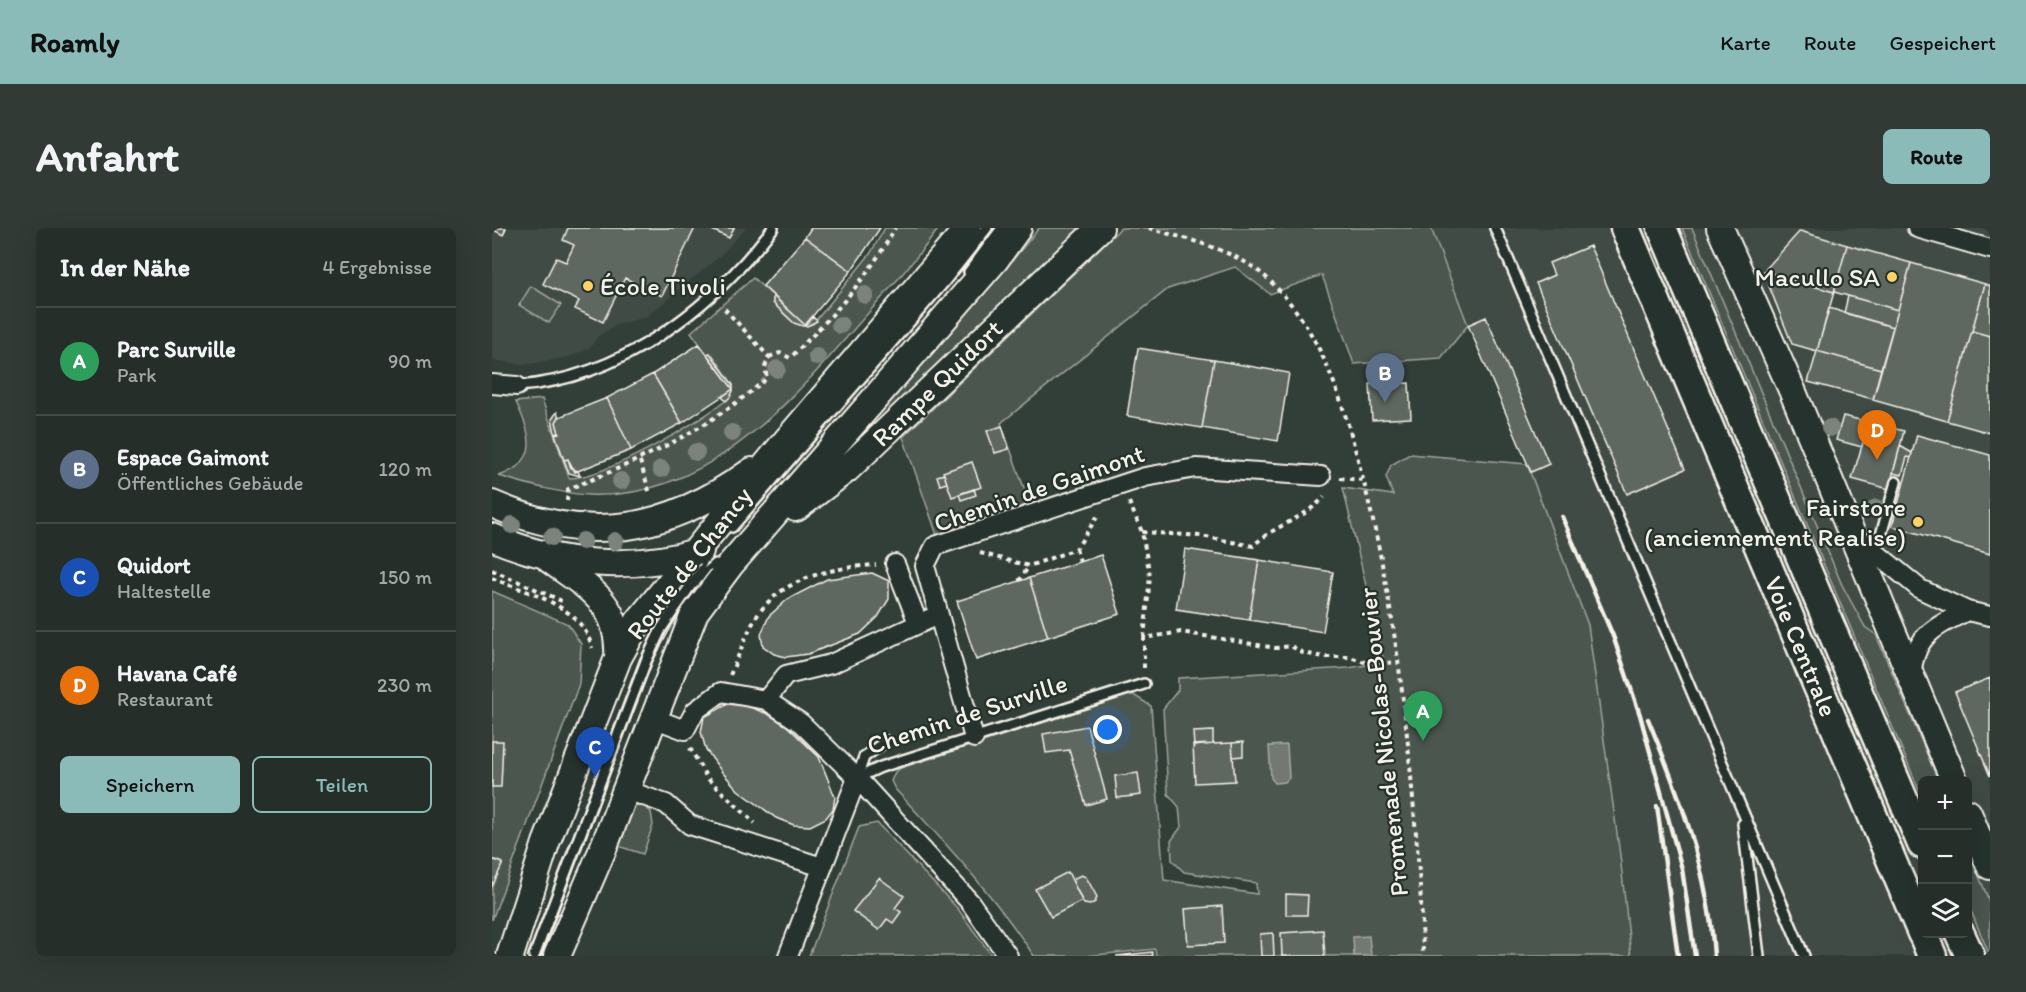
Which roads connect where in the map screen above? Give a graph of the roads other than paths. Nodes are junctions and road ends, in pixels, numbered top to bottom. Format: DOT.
graph roads {
  1 [pos="773,228"];
  2 [pos="968,228"];
  3 [pos="987,228"];
  4 [pos="1002,228"];
  5 [pos="1018,228"];
  6 [pos="1100,228"];
  7 [pos="1495,228"];
  8 [pos="1625,228"];
  9 [pos="1662,228"];
  10 [pos="1917,228"];
  11 [pos="1728,233"];
  12 [pos="1990,249"];
  13 [pos="961,281"];
  14 [pos="492,384"];
  15 [pos="517,386"];
  16 [pos="776,453"];
  17 [pos="1321,476"];
  18 [pos="1896,482"];
  19 [pos="492,504"];
  20 [pos="765,526"];
  21 [pos="1850,531"];
  22 [pos="492,537"];
  23 [pos="721,539"];
  24 [pos="703,552"];
  25 [pos="1876,553"];
  26 [pos="723,555"];
  27 [pos="545,556"];
  28 [pos="895,564"];
  29 [pos="691,585"];
  30 [pos="1967,610"];
  31 [pos="938,615"];
  32 [pos="1990,616"];
  33 [pos="918,623"];
  34 [pos="618,658"];
  35 [pos="1911,678"];
  36 [pos="1144,684"];
  37 [pos="766,700"];
  38 [pos="656,720"];
  39 [pos="974,738"];
  40 [pos="886,741"];
  41 [pos="1952,776"];
  42 [pos="857,778"];
  43 [pos="635,793"];
  44 [pos="1742,813"];
  45 [pos="1972,823"];
  46 [pos="1918,832"];
  47 [pos="822,867"];
  48 [pos="1990,867"];
  49 [pos="1918,921"];
  50 [pos="1925,938"];
  51 [pos="1962,938"];
  52 [pos="510,956"];
  53 [pos="534,956"];
  54 [pos="557,956"];
  55 [pos="789,956"];
  56 [pos="1008,956"];
  57 [pos="1759,956"];
  58 [pos="1804,956"];
  59 [pos="1932,956"];
  60 [pos="1970,956"];
  1 -- 15 [label="lane"];
  2 -- 16 [label="main road, Route de Chancy"];
  3 -- 23 [label="lane"];
  4 -- 13 [label="lane"];
  5 -- 20 [label="main road, Route de Chancy"];
  6 -- 20 [label="main road, Rampe Quidort"];
  7 -- 44 [label="lane"];
  8 -- 49 [label="main road, Voie Centrale"];
  9 -- 46 [label="main road, Voie Centrale"];
  10 -- 12 [label="street"];
  11 -- 21 [label="main road"];
  14 -- 15 [label="street"];
  16 -- 19 [label="main road"];
  16 -- 24 [label="main road, Route de Chancy"];
  17 -- 31 [label="street, Chemin de Gaimont"];
  18 -- 25 [label="lane"];
  20 -- 24 [label="main road, Rampe Quidort"];
  20 -- 38 [label="main road, Route de Chancy"];
  21 -- 25 [label="street"];
  21 -- 35 [label="main road"];
  22 -- 27 [label="main road"];
  24 -- 27 [label="main road, Rampe Quidort"];
  24 -- 29 [label="lane"];
  24 -- 34 [label="main road, Route de Chancy"];
  25 -- 30 [label="street"];
  26 -- 29 [label="lane"];
  27 -- 34 [label="main road"];
  28 -- 33 [label="street"];
  29 -- 53 [label="lane"];
  30 -- 32 [label="street"];
  30 -- 35 [label="street"];
  31 -- 33 [label="street"];
  31 -- 39 [label="street, Chemin de Gaimont"];
  33 -- 37 [label="street"];
  34 -- 52 [label="main road, Route de Chancy"];
  35 -- 41 [label="main road"];
  36 -- 39 [label="lane, Chemin de Surville"];
  37 -- 38 [label="street"];
  37 -- 42 [label="street"];
  38 -- 54 [label="main road, Route de Chancy"];
  39 -- 42 [label="lane, Chemin de Surville"];
  40 -- 42 [label="lane"];
  42 -- 47 [label="street"];
  42 -- 56 [label="street, Chemin de Surville"];
  43 -- 47 [label="street"];
  44 -- 57 [label="lane"];
  44 -- 58 [label="lane"];
  45 -- 48 [label="main road"];
  47 -- 55 [label="street"];
  50 -- 59 [label="main road, Voie Centrale"];
  51 -- 60 [label="main road"];
}
